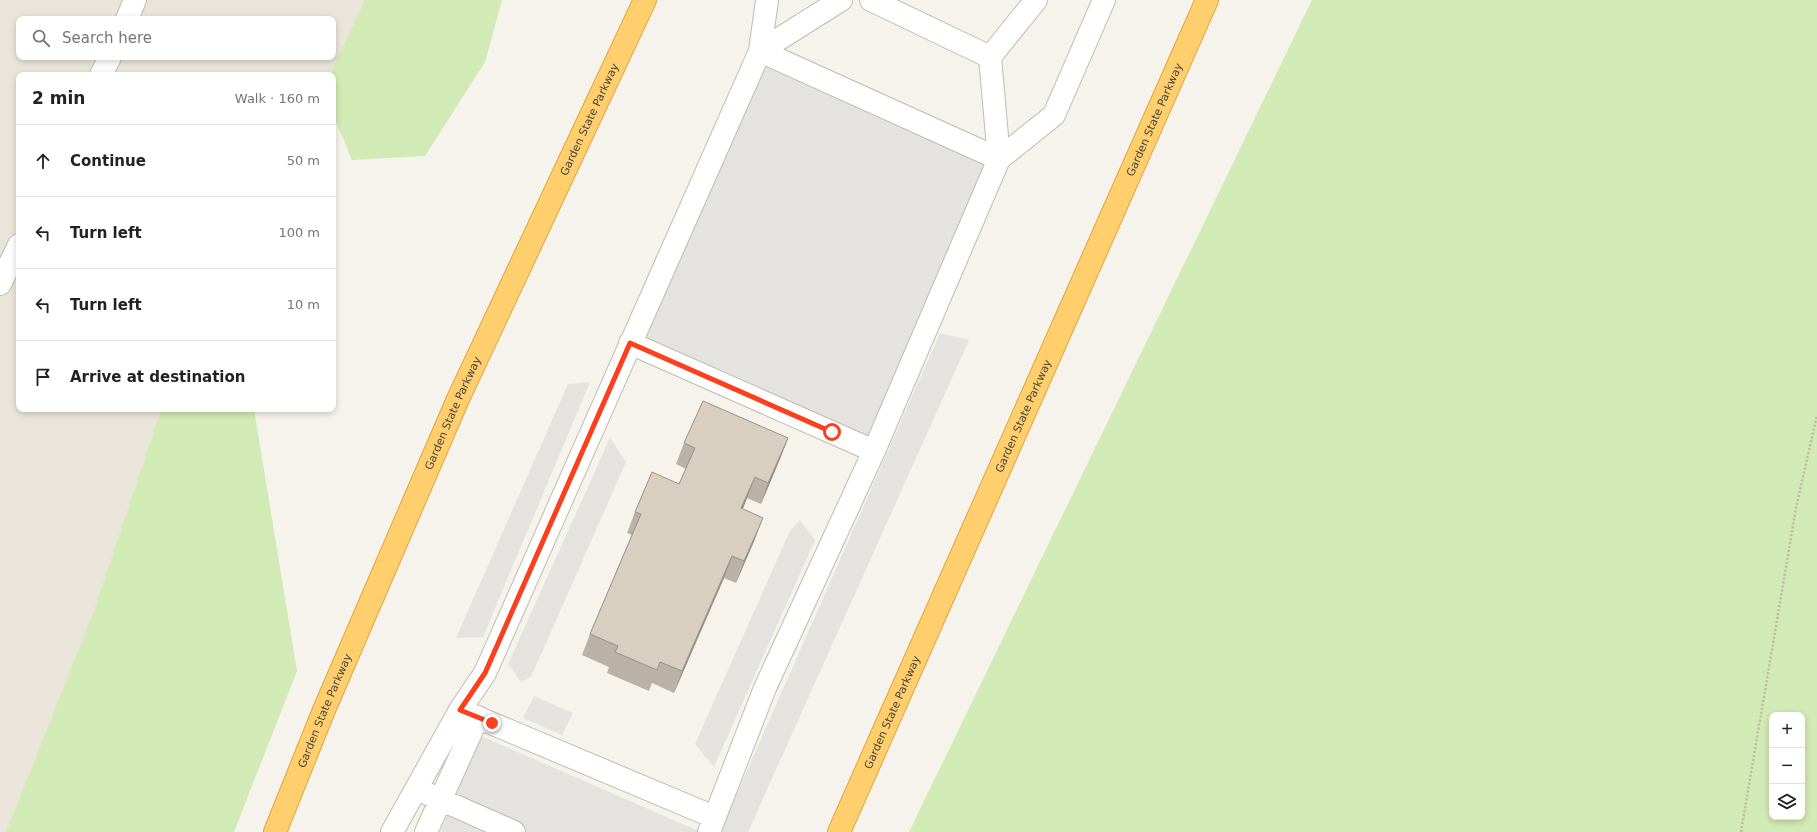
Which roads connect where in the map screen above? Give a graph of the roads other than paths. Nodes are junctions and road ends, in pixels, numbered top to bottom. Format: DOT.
graph roads {
  1 [pos="135,0"];
  2 [pos="645,0"];
  3 [pos="766,0"];
  4 [pos="841,0"];
  5 [pos="871,0"];
  6 [pos="1036,0"];
  7 [pos="1104,0"];
  8 [pos="1206,0"];
  9 [pos="128,16"];
  10 [pos="760,51"];
  11 [pos="990,57"];
  12 [pos="108,60"];
  13 [pos="102,72"];
  14 [pos="999,159"];
  15 [pos="16,251"];
  16 [pos="0,284"];
  17 [pos="630,343"];
  18 [pos="874,451"];
  19 [pos="469,714"];
  20 [pos="416,789"];
  21 [pos="441,800"];
  22 [pos="712,825"];
  23 [pos="275,832"];
  24 [pos="392,832"];
  25 [pos="426,832"];
  26 [pos="514,832"];
  27 [pos="839,832"];
  1 -- 9 [label="street"];
  2 -- 23 [label="highway, Garden State Parkway"];
  3 -- 10 [label="street"];
  4 -- 10 [label="street"];
  5 -- 11 [label="street"];
  6 -- 11 [label="street"];
  7 -- 14 [label="street"];
  8 -- 27 [label="highway, Garden State Parkway"];
  10 -- 14 [label="street"];
  10 -- 17 [label="street"];
  11 -- 14 [label="street"];
  12 -- 13 [label="street"];
  14 -- 18 [label="street"];
  15 -- 16 [label="street"];
  17 -- 18 [label="street"];
  17 -- 19 [label="street"];
  18 -- 22 [label="street"];
  19 -- 20 [label="street"];
  19 -- 21 [label="street"];
  19 -- 22 [label="street"];
  20 -- 21 [label="street"];
  20 -- 24 [label="street"];
  21 -- 25 [label="street"];
  21 -- 26 [label="street"];
}
